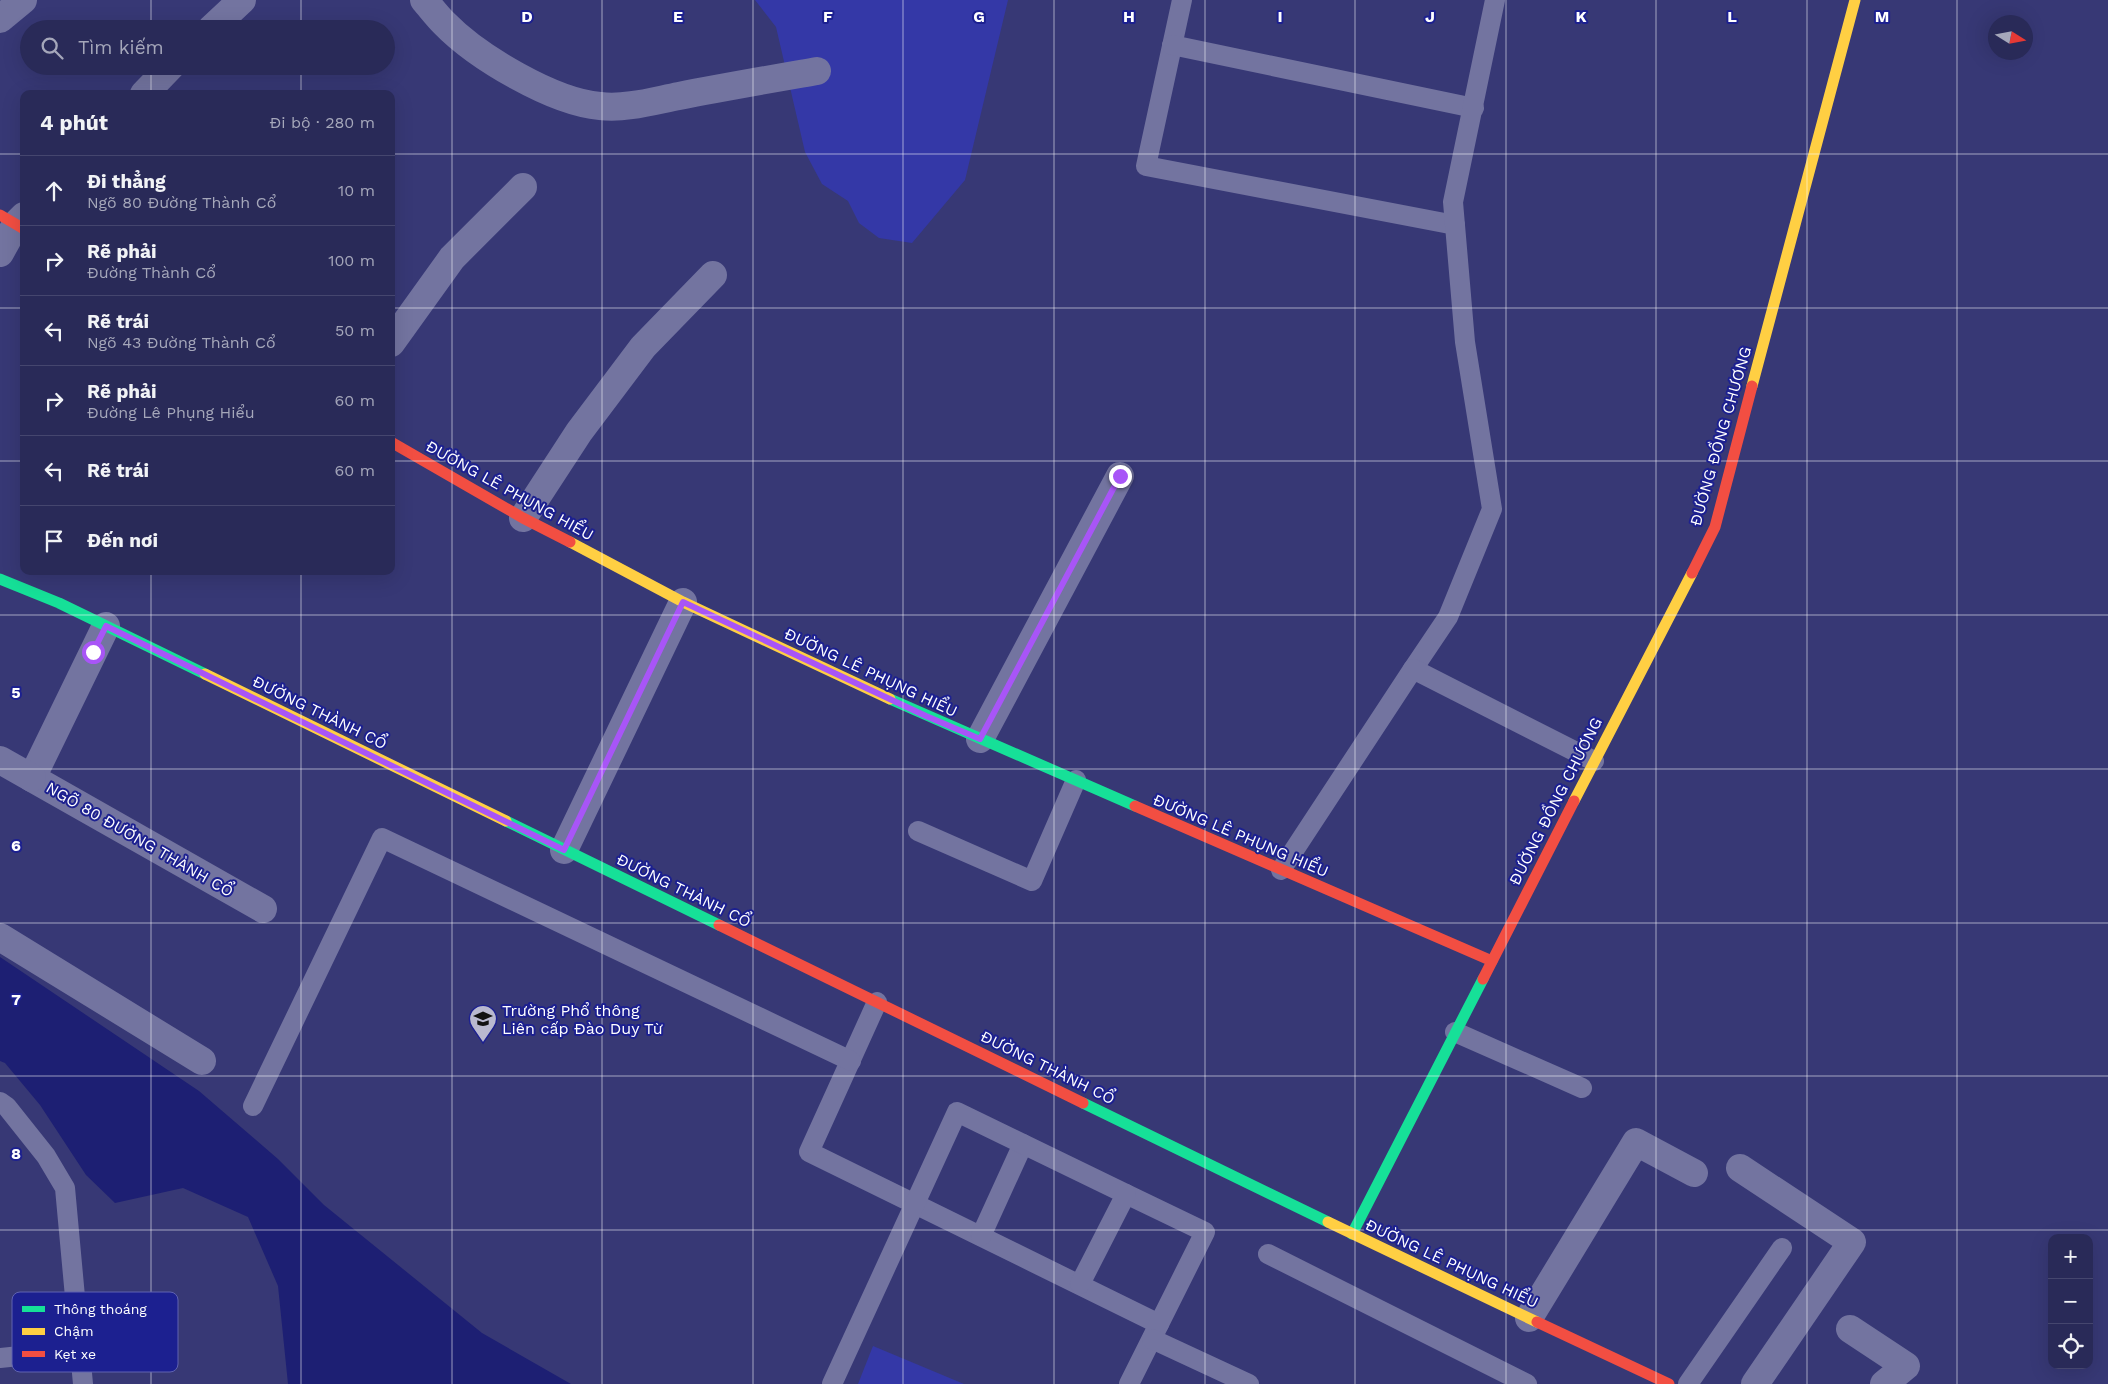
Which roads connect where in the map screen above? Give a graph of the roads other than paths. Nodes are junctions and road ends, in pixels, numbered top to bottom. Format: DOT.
graph roads {
  1 [pos="23,0"];
  2 [pos="242,0"];
  3 [pos="424,0"];
  4 [pos="1182,0"];
  5 [pos="1495,0"];
  6 [pos="1855,0"];
  7 [pos="0,19"];
  8 [pos="221,20"];
  9 [pos="1172,45"];
  10 [pos="817,71"];
  11 [pos="162,75"];
  12 [pos="148,90"];
  13 [pos="1474,108"];
  14 [pos="523,187"];
  15 [pos="16,221"];
  16 [pos="1455,225"];
  17 [pos="0,254"];
  18 [pos="713,275"];
  19 [pos="395,337"];
  20 [pos="395,444"];
  21 [pos="1120,476"];
  22 [pos="523,518"];
  23 [pos="0,579"];
  24 [pos="683,602"];
  25 [pos="106,626"];
  26 [pos="1413,669"];
  27 [pos="980,739"];
  28 [pos="0,760"];
  29 [pos="1594,761"];
  30 [pos="32,778"];
  31 [pos="1076,780"];
  32 [pos="918,831"];
  33 [pos="564,850"];
  34 [pos="1281,870"];
  35 [pos="263,909"];
  36 [pos="0,937"];
  37 [pos="1492,961"];
  38 [pos="877,1002"];
  39 [pos="1455,1032"];
  40 [pos="851,1060"];
  41 [pos="202,1061"];
  42 [pos="1582,1088"];
  43 [pos="0,1102"];
  44 [pos="253,1106"];
  45 [pos="1023,1144"];
  46 [pos="1740,1168"];
  47 [pos="1694,1173"];
  48 [pos="1126,1194"];
  49 [pos="914,1204"];
  50 [pos="1352,1234"];
  51 [pos="981,1236"];
  52 [pos="1782,1248"];
  53 [pos="1268,1254"];
  54 [pos="1080,1284"];
  55 [pos="75,1292"];
  56 [pos="1529,1318"];
  57 [pos="1850,1329"];
  58 [pos="1155,1331"];
  59 [pos="832,1384"];
  60 [pos="1129,1384"];
  61 [pos="1249,1384"];
  62 [pos="1527,1384"];
  63 [pos="1669,1384"];
  64 [pos="1688,1384"];
  65 [pos="1755,1384"];
  66 [pos="1884,1384"];
  1 -- 7 [label="street"];
  2 -- 8 [label="street"];
  3 -- 10 [label="street"];
  4 -- 9 [label="lane"];
  5 -- 13 [label="lane"];
  6 -- 29 [label="street, ĐƯỜNG ĐỒNG CHƯƠNG"];
  9 -- 13 [label="lane"];
  9 -- 16 [label="lane"];
  11 -- 12 [label="street"];
  13 -- 16 [label="lane"];
  14 -- 19 [label="street"];
  15 -- 17 [label="street"];
  16 -- 26 [label="lane"];
  18 -- 22 [label="street"];
  20 -- 22 [label="street, ĐƯỜNG LÊ PHỤNG HIỂU"];
  21 -- 27 [label="street"];
  22 -- 24 [label="street, ĐƯỜNG LÊ PHỤNG HIỂU"];
  23 -- 25 [label="street, ĐƯỜNG THÀNH CỔ"];
  24 -- 27 [label="street, ĐƯỜNG LÊ PHỤNG HIỂU"];
  24 -- 33 [label="street"];
  25 -- 30 [label="street, NGÕ 80 ĐƯỜNG THÀNH CỔ"];
  25 -- 33 [label="street, ĐƯỜNG THÀNH CỔ"];
  26 -- 29 [label="lane"];
  26 -- 34 [label="lane"];
  27 -- 31 [label="street, ĐƯỜNG LÊ PHỤNG HIỂU"];
  28 -- 30 [label="street"];
  29 -- 37 [label="street, ĐƯỜNG ĐỒNG CHƯƠNG"];
  30 -- 35 [label="street, NGÕ 80 ĐƯỜNG THÀNH CỔ"];
  31 -- 32 [label="lane"];
  31 -- 34 [label="street, ĐƯỜNG LÊ PHỤNG HIỂU"];
  33 -- 38 [label="street, ĐƯỜNG THÀNH CỔ"];
  34 -- 37 [label="street, ĐƯỜNG LÊ PHỤNG HIỂU"];
  36 -- 41 [label="street"];
  37 -- 39 [label="street, ĐƯỜNG LÊ PHỤNG HIỂU"];
  38 -- 40 [label="lane"];
  38 -- 50 [label="street, ĐƯỜNG THÀNH CỔ"];
  39 -- 42 [label="lane"];
  39 -- 50 [label="street, ĐƯỜNG LÊ PHỤNG HIỂU"];
  40 -- 44 [label="lane"];
  40 -- 49 [label="lane"];
  43 -- 55 [label="lane"];
  45 -- 48 [label="lane"];
  45 -- 49 [label="lane"];
  45 -- 51 [label="lane"];
  46 -- 65 [label="street"];
  47 -- 56 [label="street"];
  48 -- 54 [label="lane"];
  48 -- 58 [label="lane"];
  49 -- 51 [label="lane"];
  49 -- 59 [label="lane"];
  50 -- 56 [label="street, ĐƯỜNG LÊ PHỤNG HIỂU"];
  51 -- 54 [label="lane"];
  52 -- 64 [label="lane"];
  53 -- 62 [label="lane"];
  54 -- 58 [label="lane"];
  56 -- 63 [label="street, ĐƯỜNG LÊ PHỤNG HIỂU"];
  57 -- 66 [label="street"];
  58 -- 60 [label="lane"];
  58 -- 61 [label="lane"];
}
